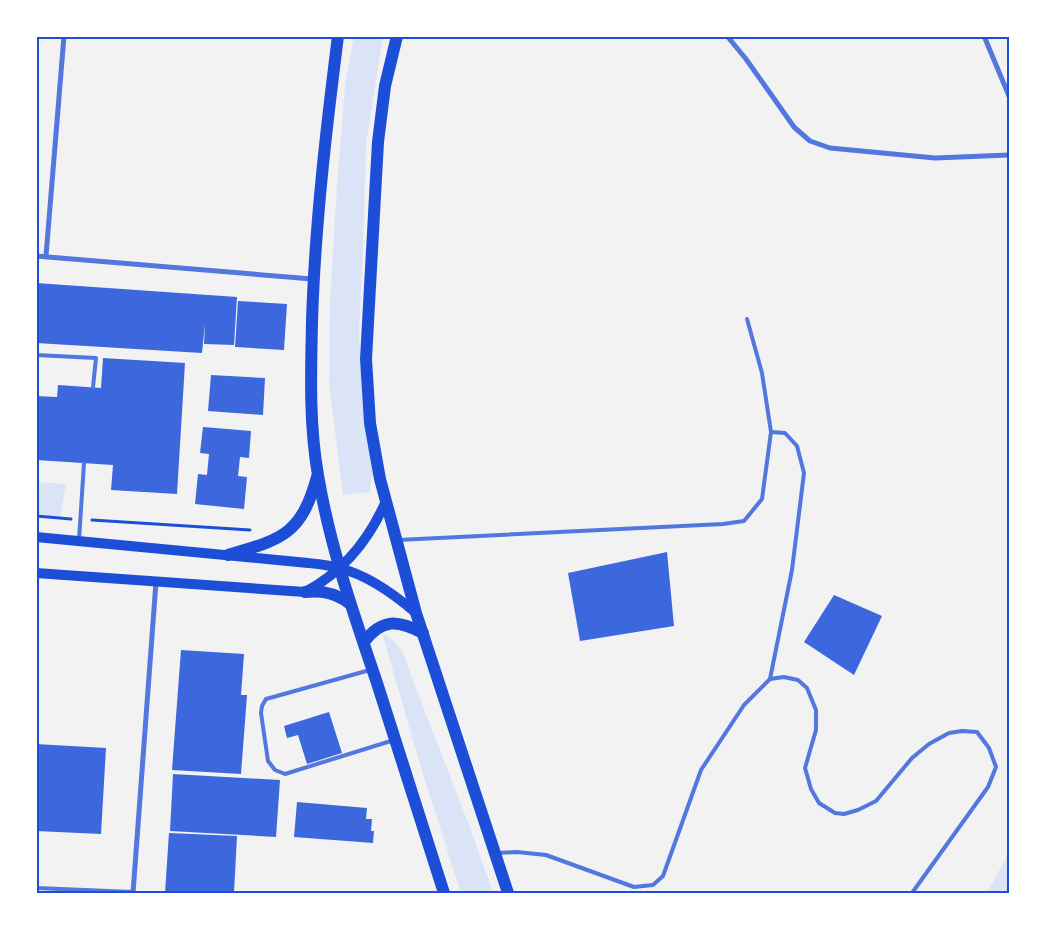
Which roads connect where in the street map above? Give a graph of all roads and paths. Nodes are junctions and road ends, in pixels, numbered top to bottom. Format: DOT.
graph roads {
  1 [pos="64,36"];
  2 [pos="338,36"];
  3 [pos="397,36"];
  4 [pos="727,36"];
  5 [pos="984,36"];
  6 [pos="1009,96"];
  7 [pos="1009,155"];
  8 [pos="36,256"];
  9 [pos="46,256"];
  10 [pos="314,279"];
  11 [pos="747,319"];
  12 [pos="36,355"];
  13 [pos="93,387"];
  14 [pos="771,432"];
  15 [pos="84,463"];
  16 [pos="318,474"];
  17 [pos="386,501"];
  18 [pos="36,516"];
  19 [pos="80,519"];
  20 [pos="251,530"];
  21 [pos="36,537"];
  22 [pos="79,540"];
  23 [pos="396,540"];
  24 [pos="228,555"];
  25 [pos="339,568"];
  26 [pos="36,573"];
  27 [pos="156,582"];
  28 [pos="304,592"];
  29 [pos="350,604"];
  30 [pos="416,613"];
  31 [pos="423,633"];
  32 [pos="364,642"];
  33 [pos="372,669"];
  34 [pos="770,679"];
  35 [pos="396,740"];
  36 [pos="496,854"];
  37 [pos="36,888"];
  38 [pos="133,893"];
  39 [pos="444,893"];
  40 [pos="508,893"];
  41 [pos="912,893"];
  1 -- 9 [label="street"];
  2 -- 10 [label="main road"];
  3 -- 17 [label="main road"];
  4 -- 7 [label="street"];
  5 -- 6 [label="street"];
  8 -- 9 [label="street"];
  9 -- 10 [label="street"];
  10 -- 16 [label="main road"];
  11 -- 14 [label="lane"];
  12 -- 13 [label="lane"];
  14 -- 23 [label="lane"];
  14 -- 34 [label="lane"];
  15 -- 19 [label="lane"];
  16 -- 24 [label="main road"];
  16 -- 25 [label="main road"];
  17 -- 23 [label="main road"];
  17 -- 25 [label="main road"];
  18 -- 19 [label="path"];
  19 -- 20 [label="path"];
  19 -- 22 [label="lane"];
  21 -- 22 [label="main road"];
  22 -- 24 [label="main road"];
  23 -- 30 [label="main road"];
  24 -- 25 [label="main road"];
  25 -- 28 [label="main road"];
  25 -- 29 [label="main road"];
  25 -- 30 [label="main road"];
  26 -- 27 [label="main road"];
  27 -- 28 [label="main road"];
  27 -- 38 [label="street"];
  28 -- 29 [label="main road"];
  29 -- 32 [label="main road"];
  30 -- 31 [label="main road"];
  31 -- 32 [label="main road"];
  31 -- 36 [label="main road"];
  32 -- 33 [label="main road"];
  33 -- 35 [label="main road"];
  33 -- 35 [label="lane"];
  34 -- 36 [label="lane"];
  34 -- 41 [label="lane"];
  35 -- 39 [label="main road"];
  36 -- 40 [label="main road"];
  37 -- 38 [label="lane"];
}
